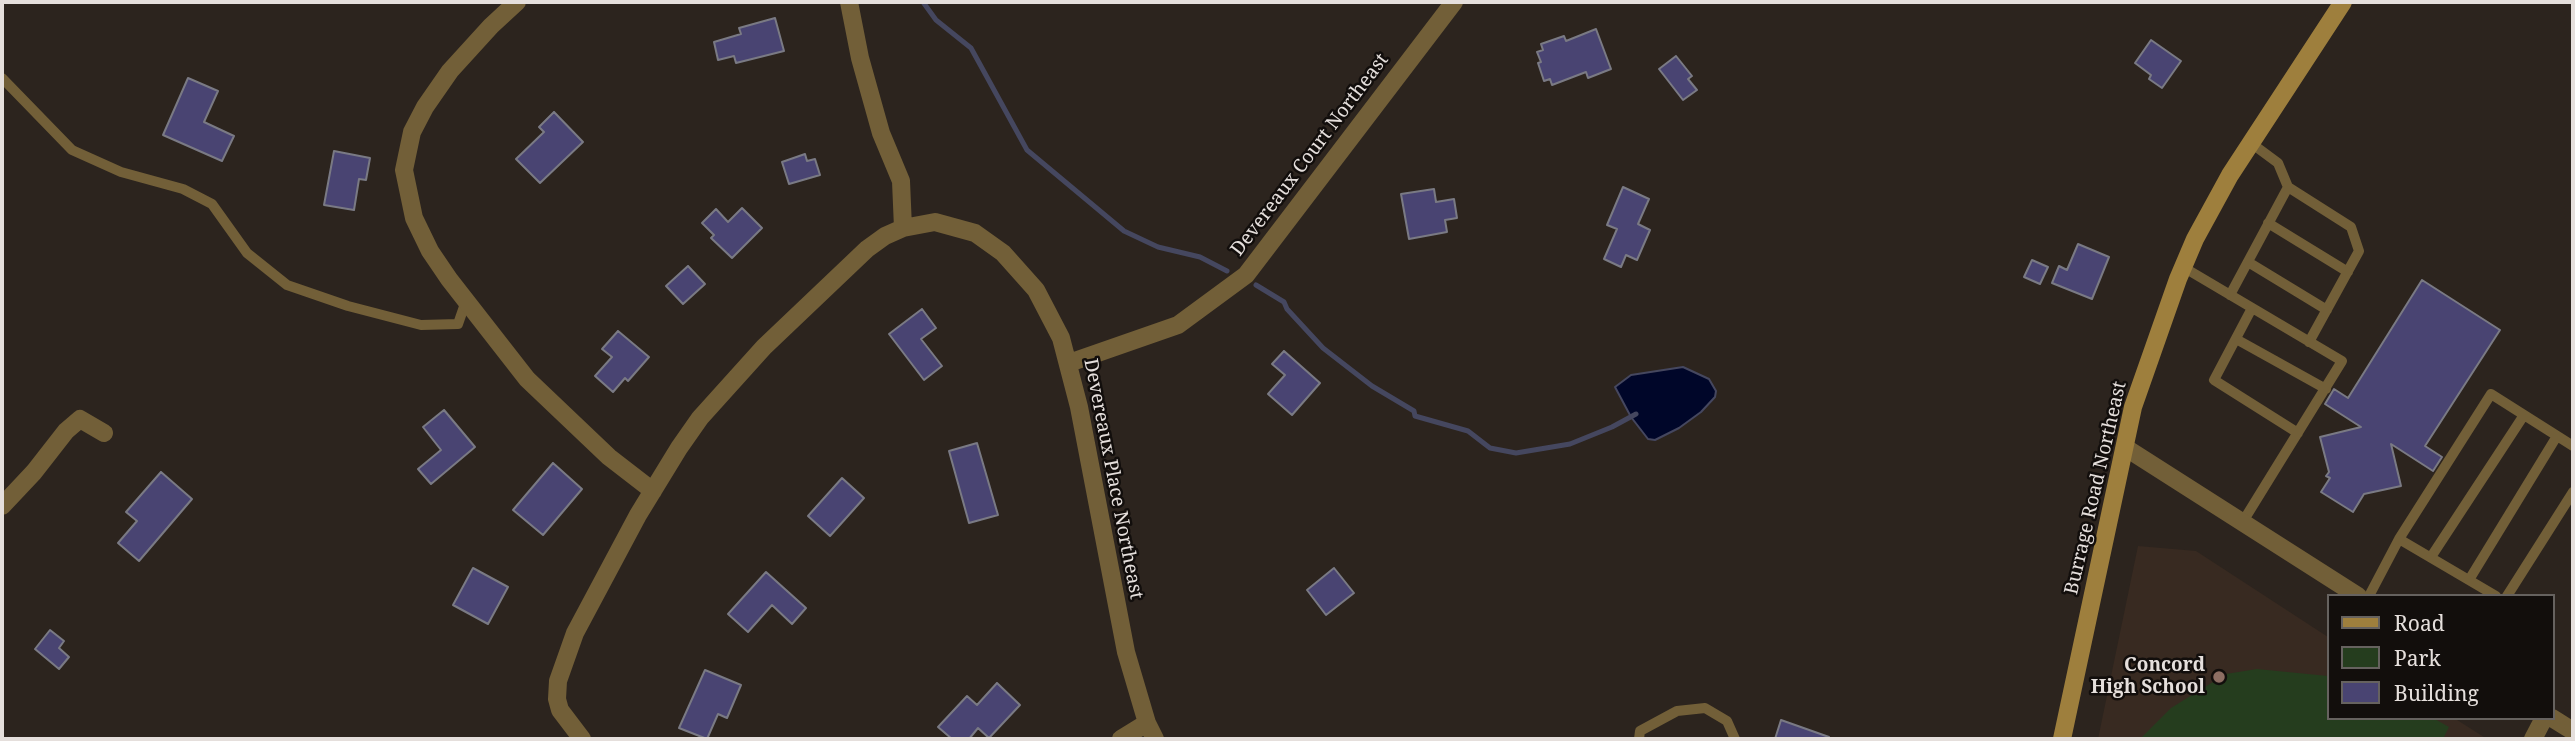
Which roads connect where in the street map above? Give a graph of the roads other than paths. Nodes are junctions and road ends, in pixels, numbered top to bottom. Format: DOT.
graph roads {
  1 [pos="517,2"];
  2 [pos="849,2"];
  3 [pos="1454,2"];
  4 [pos="2343,2"];
  5 [pos="2,78"];
  6 [pos="2251,143"];
  7 [pos="2288,187"];
  8 [pos="2268,223"];
  9 [pos="903,228"];
  10 [pos="2248,262"];
  11 [pos="2183,267"];
  12 [pos="2348,272"];
  13 [pos="2230,295"];
  14 [pos="466,301"];
  15 [pos="2252,308"];
  16 [pos="2327,310"];
  17 [pos="2236,339"];
  18 [pos="2309,342"];
  19 [pos="1069,363"];
  20 [pos="2326,389"];
  21 [pos="2524,415"];
  22 [pos="104,433"];
  23 [pos="2298,433"];
  24 [pos="2557,436"];
  25 [pos="2573,446"];
  26 [pos="2126,448"];
  27 [pos="653,491"];
  28 [pos="2573,492"];
  29 [pos="2,506"];
  30 [pos="2242,523"];
  31 [pos="2399,539"];
  32 [pos="2431,558"];
  33 [pos="2469,580"];
  34 [pos="2355,594"];
  35 [pos="2370,594"];
  36 [pos="2493,594"];
  37 [pos="2508,594"];
  38 [pos="2554,719"];
  39 [pos="2543,720"];
  40 [pos="1147,723"];
  41 [pos="2573,731"];
  42 [pos="582,739"];
  43 [pos="1121,739"];
  44 [pos="1155,739"];
  45 [pos="1639,739"];
  46 [pos="1735,739"];
  47 [pos="2062,739"];
  48 [pos="2533,739"];
  1 -- 14 [label="street"];
  2 -- 9 [label="street"];
  3 -- 19 [label="street, Devereaux Court Northeast"];
  4 -- 6 [label="street, Burrage Road Northeast"];
  5 -- 14 [label="lane"];
  6 -- 7 [label="lane"];
  6 -- 11 [label="street, Burrage Road Northeast"];
  7 -- 8 [label="lane"];
  7 -- 12 [label="lane"];
  8 -- 10 [label="lane"];
  8 -- 12 [label="lane"];
  9 -- 19 [label="street, Devereaux Place Northeast"];
  9 -- 27 [label="street, Devereaux Place Northeast"];
  10 -- 13 [label="lane"];
  10 -- 16 [label="lane"];
  11 -- 13 [label="lane"];
  11 -- 26 [label="street, Burrage Road Northeast"];
  12 -- 16 [label="lane"];
  13 -- 15 [label="lane"];
  14 -- 27 [label="street"];
  15 -- 17 [label="lane"];
  15 -- 18 [label="lane"];
  16 -- 18 [label="lane"];
  17 -- 20 [label="lane"];
  17 -- 23 [label="lane"];
  18 -- 20 [label="lane"];
  19 -- 40 [label="street, Devereaux Place Northeast"];
  20 -- 23 [label="lane"];
  21 -- 24 [label="lane"];
  21 -- 31 [label="lane"];
  21 -- 32 [label="lane"];
  22 -- 29 [label="street"];
  23 -- 30 [label="lane"];
  24 -- 25 [label="lane"];
  24 -- 33 [label="lane"];
  26 -- 30 [label="street"];
  26 -- 47 [label="street, Burrage Road Northeast"];
  27 -- 42 [label="street, Devereaux Place Northeast"];
  28 -- 37 [label="lane"];
  30 -- 34 [label="street"];
  31 -- 32 [label="lane"];
  31 -- 35 [label="lane"];
  32 -- 33 [label="lane"];
  33 -- 36 [label="lane"];
  38 -- 41 [label="street"];
  39 -- 48 [label="street"];
  40 -- 43 [label="street"];
  40 -- 44 [label="street, Devereaux Place Northeast"];
  45 -- 46 [label="lane"];
}
